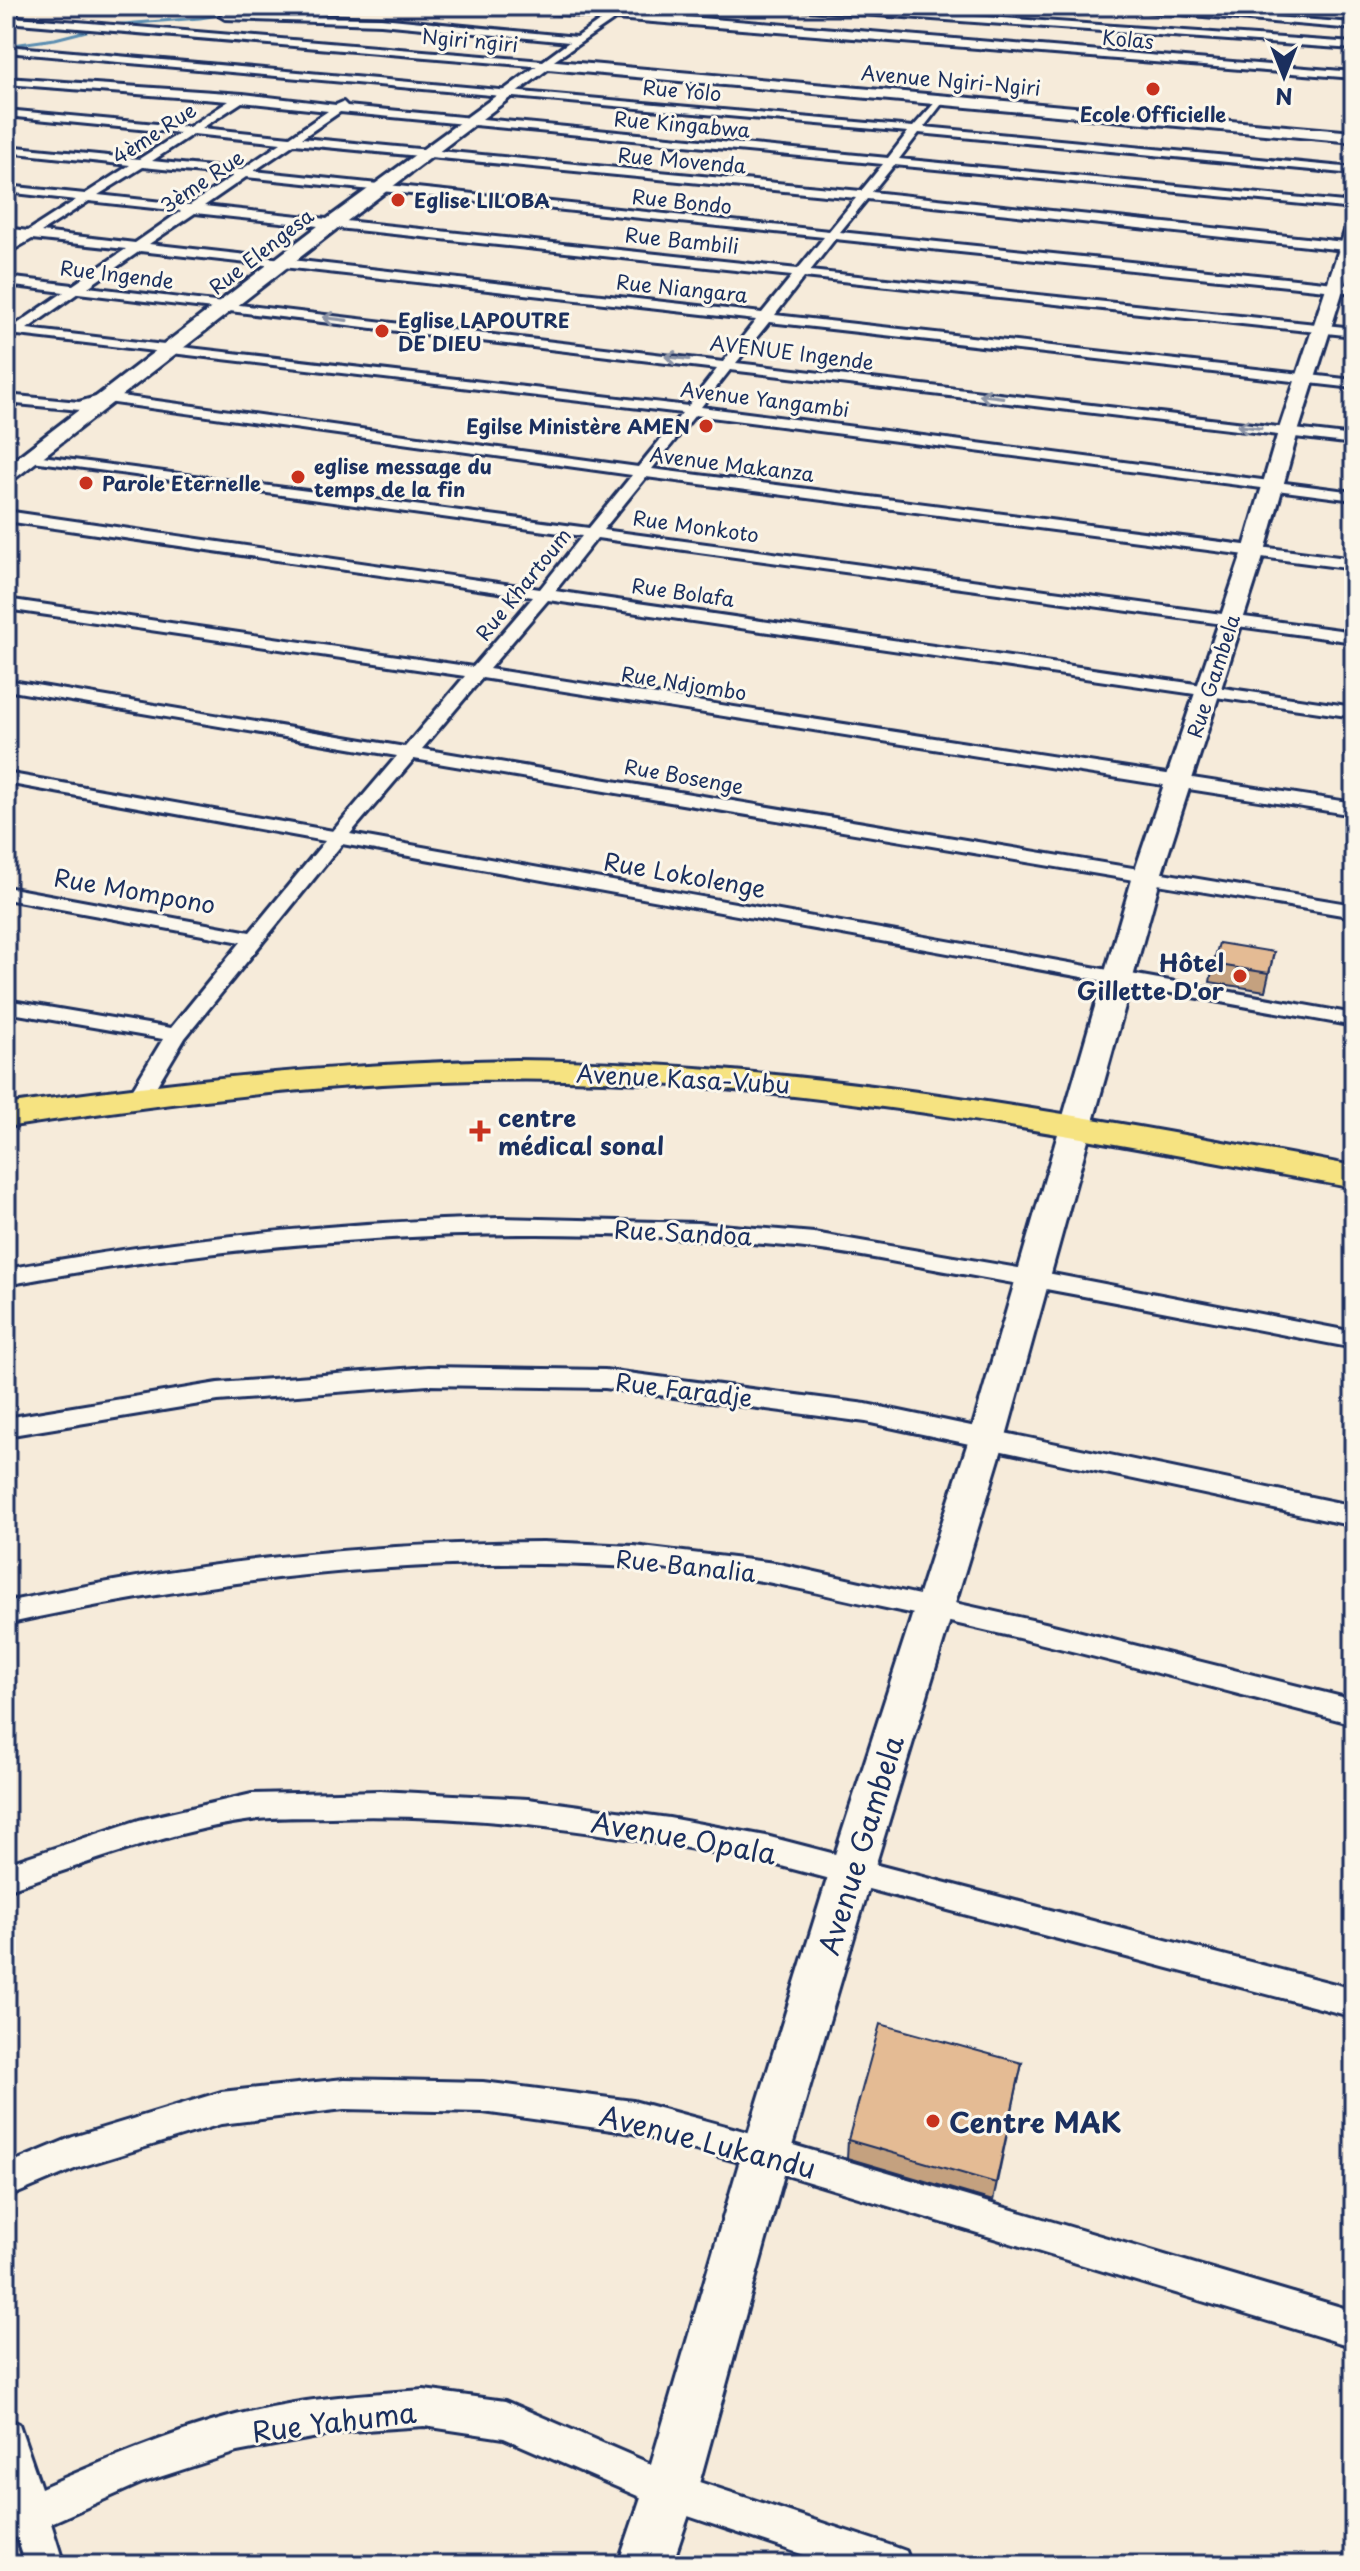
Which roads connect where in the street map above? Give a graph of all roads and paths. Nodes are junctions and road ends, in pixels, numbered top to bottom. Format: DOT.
graph roads {
  1 [pos="488,6"];
  2 [pos="632,6"];
  3 [pos="792,6"];
  4 [pos="1003,6"];
  5 [pos="1093,6"];
  6 [pos="392,13"];
  7 [pos="225,16"];
  8 [pos="611,17"];
  9 [pos="6,19"];
  10 [pos="381,21"];
  11 [pos="992,21"];
  12 [pos="1354,26"];
  13 [pos="576,40"];
  14 [pos="974,44"];
  15 [pos="1354,46"];
  16 [pos="322,47"];
  17 [pos="343,48"];
  18 [pos="6,49"];
  19 [pos="419,53"];
  20 [pos="309,55"];
  21 [pos="295,64"];
  22 [pos="545,64"];
  23 [pos="282,72"];
  24 [pos="1354,75"];
  25 [pos="6,81"];
  26 [pos="376,82"];
  27 [pos="363,91"];
  28 [pos="510,92"];
  29 [pos="240,99"];
  30 [pos="350,100"];
  31 [pos="940,100"];
  32 [pos="337,109"];
  33 [pos="6,113"];
  34 [pos="467,121"];
  35 [pos="916,130"];
  36 [pos="190,131"];
  37 [pos="1354,137"];
  38 [pos="289,142"];
  39 [pos="6,149"];
  40 [pos="424,154"];
  41 [pos="888,161"];
  42 [pos="142,162"];
  43 [pos="1354,171"];
  44 [pos="244,174"];
  45 [pos="6,189"];
  46 [pos="378,189"];
  47 [pos="863,195"];
  48 [pos="88,198"];
  49 [pos="1354,206"];
  50 [pos="194,208"];
  51 [pos="333,223"];
  52 [pos="6,232"];
  53 [pos="830,234"];
  54 [pos="29,235"];
  55 [pos="1352,240"];
  56 [pos="138,247"];
  57 [pos="6,250"];
  58 [pos="281,263"];
  59 [pos="801,273"];
  60 [pos="6,281"];
  61 [pos="1345,288"];
  62 [pos="77,289"];
  63 [pos="224,306"];
  64 [pos="767,318"];
  65 [pos="1322,329"];
  66 [pos="1354,332"];
  67 [pos="9,333"];
  68 [pos="169,350"];
  69 [pos="729,364"];
  70 [pos="1304,379"];
  71 [pos="1354,384"];
  72 [pos="106,398"];
  73 [pos="6,399"];
  74 [pos="690,410"];
  75 [pos="1288,432"];
  76 [pos="1354,440"];
  77 [pos="32,457"];
  78 [pos="643,472"];
  79 [pos="6,476"];
  80 [pos="1273,486"];
  81 [pos="1354,496"];
  82 [pos="6,516"];
  83 [pos="594,532"];
  84 [pos="1254,551"];
  85 [pos="1354,564"];
  86 [pos="544,594"];
  87 [pos="6,604"];
  88 [pos="1232,620"];
  89 [pos="1354,637"];
  90 [pos="480,673"];
  91 [pos="6,685"];
  92 [pos="1208,690"];
  93 [pos="1354,712"];
  94 [pos="410,752"];
  95 [pos="6,778"];
  96 [pos="1179,783"];
  97 [pos="1354,809"];
  98 [pos="338,837"];
  99 [pos="1147,876"];
  100 [pos="6,893"];
  101 [pos="1354,911"];
  102 [pos="255,939"];
  103 [pos="1120,980"];
  104 [pos="6,1006"];
  105 [pos="1354,1020"];
  106 [pos="176,1035"];
  107 [pos="140,1095"];
  108 [pos="6,1116"];
  109 [pos="1075,1126"];
  110 [pos="1354,1177"];
  111 [pos="6,1277"];
  112 [pos="1031,1278"];
  113 [pos="1354,1340"];
  114 [pos="6,1427"];
  115 [pos="988,1436"];
  116 [pos="1354,1516"];
  117 [pos="934,1607"];
  118 [pos="6,1613"];
  119 [pos="1354,1712"];
  120 [pos="851,1873"];
  121 [pos="6,1877"];
  122 [pos="1354,2003"];
  123 [pos="766,2153"];
  124 [pos="6,2182"];
  125 [pos="1354,2329"];
  126 [pos="6,2437"];
  127 [pos="670,2491"];
  128 [pos="17,2518"];
  129 [pos="45,2565"];
  130 [pos="645,2565"];
  131 [pos="892,2565"];
  1 -- 8 [label="street, Kolas"];
  2 -- 8 [label="street"];
  3 -- 11 [label="street"];
  4 -- 11 [label="street"];
  5 -- 12 [label="street"];
  6 -- 10 [label="street"];
  7 -- 10 [label="street"];
  8 -- 13 [label="street"];
  8 -- 14 [label="street, Kolas"];
  9 -- 16 [label="street, Ngiri ngiri"];
  10 -- 13 [label="street"];
  10 -- 17 [label="street"];
  11 -- 14 [label="street"];
  11 -- 15 [label="street"];
  13 -- 22 [label="street"];
  14 -- 24 [label="street, Kolas"];
  16 -- 17 [label="street, Ngiri ngiri"];
  16 -- 20 [label="street"];
  17 -- 19 [label="street, Ngiri ngiri"];
  18 -- 23 [label="street, Rue Yolo"];
  19 -- 22 [label="street, Ngiri ngiri"];
  19 -- 26 [label="street"];
  21 -- 23 [label="street, 4ème Rue"];
  22 -- 28 [label="street, Rue Elengesa"];
  22 -- 31 [label="street, Avenue Ngiri-Ngiri"];
  23 -- 26 [label="street, Rue Yolo"];
  23 -- 29 [label="street, 4ème Rue"];
  25 -- 29 [label="street, Rue Kingabwa"];
  26 -- 27 [label="street"];
  26 -- 28 [label="street, Rue Yolo"];
  28 -- 34 [label="street, Rue Elengesa"];
  28 -- 35 [label="street, Rue Yolo"];
  29 -- 32 [label="street, Rue Kingabwa"];
  29 -- 36 [label="street, 4ème Rue"];
  30 -- 32 [label="street, 3ème Rue"];
  31 -- 35 [label="street, Rue Khartoum"];
  31 -- 37 [label="street, Avenue Ngiri-Ngiri"];
  32 -- 34 [label="street, Rue Kingabwa"];
  32 -- 38 [label="street, 3ème Rue"];
  33 -- 36 [label="street, Rue Movenda"];
  34 -- 40 [label="street, Rue Elengesa"];
  34 -- 41 [label="street, Rue Kingabwa"];
  35 -- 41 [label="street, Rue Khartoum"];
  35 -- 43 [label="street, Rue Yolo"];
  36 -- 38 [label="street, Rue Movenda"];
  36 -- 42 [label="street, 4ème Rue"];
  38 -- 40 [label="street, Rue Movenda"];
  38 -- 44 [label="street, 3ème Rue"];
  39 -- 42 [label="street, Rue Bondo"];
  40 -- 46 [label="street, Rue Elengesa"];
  40 -- 47 [label="street, Rue Movenda"];
  41 -- 47 [label="street, Rue Khartoum"];
  41 -- 49 [label="street, Rue Kingabwa"];
  42 -- 44 [label="street, Rue Bondo"];
  42 -- 48 [label="street, 4ème Rue"];
  44 -- 46 [label="street, Rue Bondo"];
  44 -- 50 [label="street, 3ème Rue"];
  45 -- 48 [label="street, Rue Bambili"];
  46 -- 51 [label="street, Rue Elengesa"];
  46 -- 53 [label="street, Rue Bondo"];
  47 -- 53 [label="street, Rue Khartoum"];
  47 -- 55 [label="street, Rue Movenda"];
  48 -- 50 [label="street, Rue Bambili"];
  48 -- 54 [label="street, 4ème Rue"];
  50 -- 51 [label="street, Rue Bambili"];
  50 -- 56 [label="street, 3ème Rue"];
  51 -- 58 [label="street, Rue Elengesa"];
  51 -- 59 [label="street, Rue Bambili"];
  52 -- 54 [label="street, Rue Niangara"];
  53 -- 59 [label="street, Rue Khartoum"];
  53 -- 61 [label="street, Rue Bondo"];
  54 -- 56 [label="street, Rue Niangara"];
  54 -- 57 [label="street, 4ème Rue"];
  55 -- 61 [label="street, Rue Gambela"];
  56 -- 58 [label="street, Rue Niangara"];
  56 -- 62 [label="street, 3ème Rue"];
  58 -- 63 [label="street, Rue Elengesa"];
  58 -- 64 [label="street, Rue Niangara"];
  59 -- 64 [label="street, Rue Khartoum"];
  59 -- 65 [label="street, Rue Bambili"];
  60 -- 62 [label="street, Rue Ingende"];
  61 -- 65 [label="street, Rue Gambela"];
  62 -- 63 [label="street, Rue Ingende"];
  62 -- 67 [label="street, 3ème Rue"];
  63 -- 68 [label="street, Rue Elengesa"];
  69 -- 63 [label="street, AVENUE Ingende, one-way"];
  64 -- 69 [label="street, Rue Khartoum"];
  64 -- 70 [label="street, Rue Niangara"];
  65 -- 66 [label="street, Rue Bambili"];
  65 -- 70 [label="street, Rue Gambela"];
  67 -- 68 [label="street, Avenue Yangambi"];
  68 -- 72 [label="street, Rue Elengesa"];
  68 -- 74 [label="street, Avenue Yangambi"];
  69 -- 74 [label="street, Rue Khartoum"];
  75 -- 69 [label="street, AVENUE Ingende, one-way"];
  70 -- 71 [label="street, Rue Niangara"];
  70 -- 75 [label="street, Rue Gambela"];
  72 -- 73 [label="street, Avenue Makanza"];
  72 -- 77 [label="street, Rue Elengesa"];
  72 -- 78 [label="street, Avenue Makanza"];
  74 -- 78 [label="street, Rue Khartoum"];
  74 -- 80 [label="street, Avenue Yangambi"];
  75 -- 76 [label="street, AVENUE Ingende"];
  75 -- 80 [label="street, Rue Gambela"];
  77 -- 79 [label="street, Rue Elengesa"];
  77 -- 83 [label="street, Rue Monkoto"];
  78 -- 83 [label="street, Rue Khartoum"];
  78 -- 84 [label="street, Avenue Makanza"];
  80 -- 81 [label="street, Avenue Yangambi"];
  80 -- 84 [label="street, Rue Gambela"];
  82 -- 86 [label="street, Rue Bolafa"];
  83 -- 86 [label="street, Rue Khartoum"];
  83 -- 88 [label="street, Rue Monkoto"];
  84 -- 85 [label="street, Avenue Makanza"];
  84 -- 88 [label="street, Rue Gambela"];
  86 -- 90 [label="street, Rue Khartoum"];
  86 -- 92 [label="street, Rue Bolafa"];
  87 -- 90 [label="street, Rue Ndjombo"];
  88 -- 89 [label="street, Rue Monkoto"];
  88 -- 92 [label="street, Rue Gambela"];
  90 -- 94 [label="street, Rue Khartoum"];
  90 -- 96 [label="street, Rue Ndjombo"];
  91 -- 94 [label="street, Rue Bosenge"];
  92 -- 93 [label="street, Rue Bolafa"];
  92 -- 96 [label="street, Rue Gambela"];
  94 -- 98 [label="street, Rue Khartoum"];
  94 -- 99 [label="street, Rue Bosenge"];
  95 -- 98 [label="street, Rue Lokolenge"];
  96 -- 97 [label="street, Rue Ndjombo"];
  96 -- 99 [label="street, Rue Gambela"];
  98 -- 102 [label="street, Rue Khartoum"];
  98 -- 103 [label="street, Rue Lokolenge"];
  99 -- 101 [label="street, Rue Bosenge"];
  99 -- 103 [label="street, Rue Gambela"];
  100 -- 102 [label="street, Rue Mompono"];
  102 -- 106 [label="street, Rue Khartoum"];
  103 -- 105 [label="street, Rue Lokolenge"];
  103 -- 109 [label="street, Rue Gambela"];
  104 -- 106 [label="street"];
  106 -- 107 [label="street, Rue Khartoum"];
  107 -- 108 [label="main road, Avenue Kasa-Vubu"];
  107 -- 109 [label="main road, Avenue Kasa-Vubu"];
  109 -- 110 [label="main road, Avenue Kasa-Vubu"];
  109 -- 112 [label="street, Avenue Gambela"];
  111 -- 112 [label="street, Rue Sandoa"];
  112 -- 113 [label="street, Rue Sandoa"];
  112 -- 115 [label="street, Avenue Gambela"];
  114 -- 115 [label="street, Rue Faradje"];
  115 -- 116 [label="street, Rue Faradje"];
  115 -- 117 [label="street, Avenue Gambela"];
  117 -- 118 [label="street, Rue Banalia"];
  117 -- 119 [label="street, Rue Banalia"];
  117 -- 120 [label="street, Avenue Gambela"];
  120 -- 121 [label="street, Avenue Opala"];
  120 -- 122 [label="street, Avenue Opala"];
  120 -- 123 [label="street, Avenue Gambela"];
  123 -- 124 [label="street, Avenue Lukandu"];
  123 -- 125 [label="street, Avenue Lukandu"];
  123 -- 127 [label="street, Avenue Gambela"];
  126 -- 128 [label="street"];
  127 -- 128 [label="street, Rue Yahuma"];
  127 -- 130 [label="street, Avenue Gambela"];
  127 -- 131 [label="street, Rue Yahuma"];
  128 -- 129 [label="street"];
}
